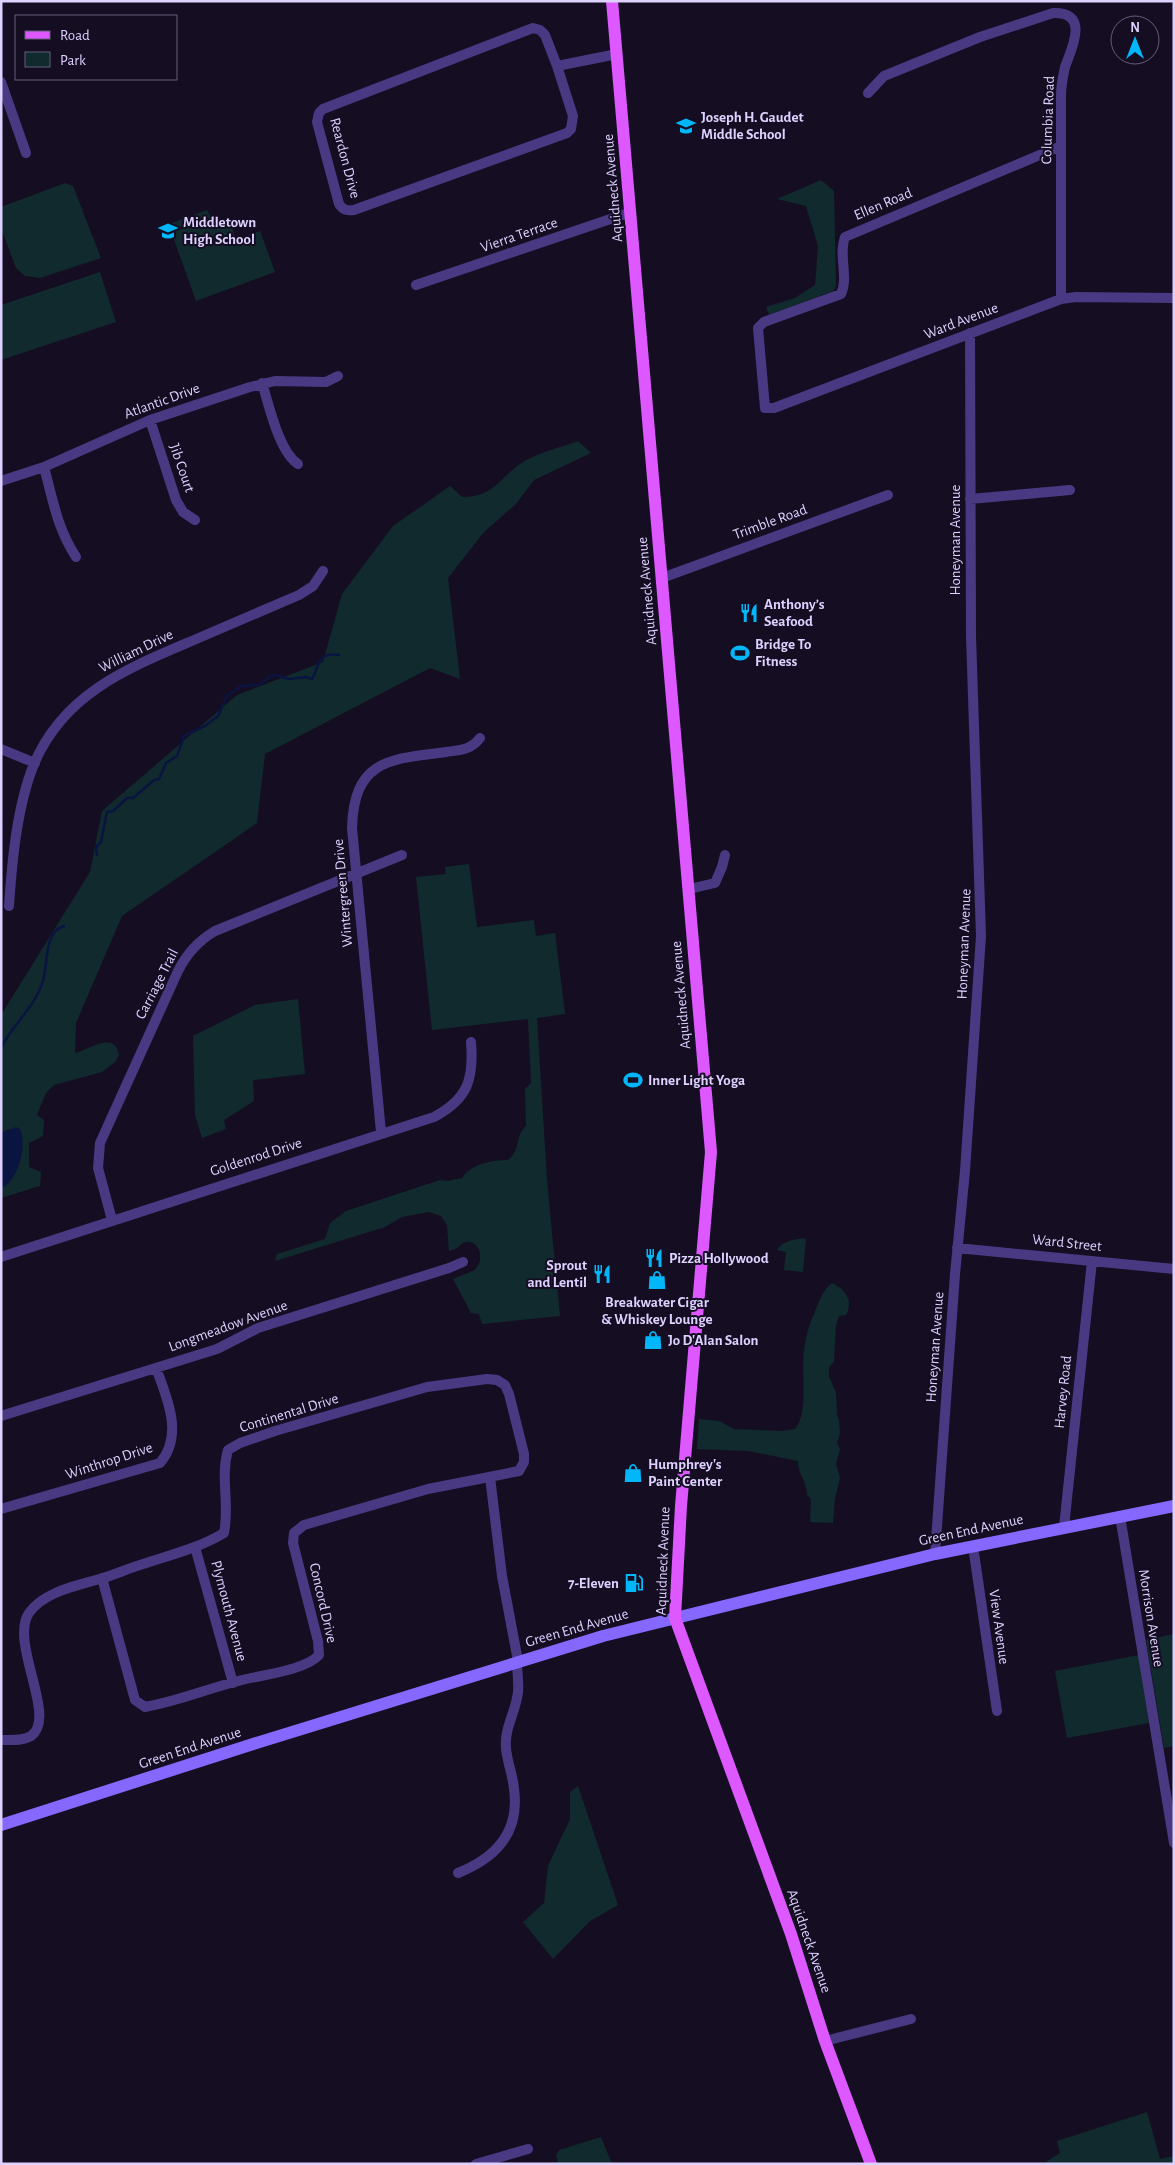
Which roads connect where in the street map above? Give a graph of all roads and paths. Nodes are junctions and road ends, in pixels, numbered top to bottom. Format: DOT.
graph roads {
  1 [pos="612,1"];
  2 [pos="617,54"];
  3 [pos="557,66"];
  4 [pos="1,82"];
  5 [pos="868,93"];
  6 [pos="1061,146"];
  7 [pos="26,153"];
  8 [pos="632,212"];
  9 [pos="416,285"];
  10 [pos="1174,298"];
  11 [pos="1061,299"];
  12 [pos="970,333"];
  13 [pos="338,376"];
  14 [pos="262,383"];
  15 [pos="766,408"];
  16 [pos="150,420"];
  17 [pos="298,464"];
  18 [pos="44,467"];
  19 [pos="1,481"];
  20 [pos="1070,490"];
  21 [pos="888,495"];
  22 [pos="970,499"];
  23 [pos="195,520"];
  24 [pos="76,557"];
  25 [pos="322,571"];
  26 [pos="662,578"];
  27 [pos="480,738"];
  28 [pos="1,749"];
  29 [pos="35,764"];
  30 [pos="402,855"];
  31 [pos="724,855"];
  32 [pos="356,874"];
  33 [pos="689,889"];
  34 [pos="8,906"];
  35 [pos="471,1042"];
  36 [pos="381,1132"];
  37 [pos="112,1220"];
  38 [pos="957,1248"];
  39 [pos="1,1257"];
  40 [pos="1092,1261"];
  41 [pos="463,1262"];
  42 [pos="1174,1269"];
  43 [pos="156,1368"];
  44 [pos="1,1416"];
  45 [pos="490,1477"];
  46 [pos="1174,1506"];
  47 [pos="1,1510"];
  48 [pos="1120,1516"];
  49 [pos="1064,1527"];
  50 [pos="973,1546"];
  51 [pos="195,1547"];
  52 [pos="936,1554"];
  53 [pos="102,1578"];
  54 [pos="675,1618"];
  55 [pos="518,1662"];
  56 [pos="233,1683"];
  57 [pos="997,1711"];
  58 [pos="1,1740"];
  59 [pos="1,1825"];
  60 [pos="1174,1843"];
  61 [pos="458,1873"];
  62 [pos="911,2019"];
  63 [pos="825,2041"];
  64 [pos="528,2149"];
  65 [pos="476,2164"];
  66 [pos="871,2164"];
  1 -- 2 [label="main road, Aquidneck Avenue"];
  2 -- 3 [label="street"];
  2 -- 8 [label="main road, Aquidneck Avenue"];
  3 -- 3 [label="street, Reardon Drive"];
  4 -- 7 [label="street"];
  5 -- 6 [label="street, Columbia Road"];
  6 -- 11 [label="street, Columbia Road"];
  6 -- 15 [label="street, Ellen Road"];
  8 -- 9 [label="street, Vierra Terrace"];
  8 -- 26 [label="main road, Aquidneck Avenue"];
  10 -- 11 [label="street, Ward Avenue"];
  11 -- 12 [label="street, Ward Avenue"];
  12 -- 15 [label="street, Ward Avenue"];
  12 -- 22 [label="street, Honeyman Avenue"];
  13 -- 14 [label="street, Atlantic Drive"];
  14 -- 16 [label="street, Atlantic Drive"];
  14 -- 17 [label="street"];
  16 -- 18 [label="street, Atlantic Drive"];
  16 -- 23 [label="street, Jib Court"];
  18 -- 19 [label="street, Atlantic Drive"];
  18 -- 24 [label="street"];
  20 -- 22 [label="street"];
  21 -- 26 [label="street, Trimble Road"];
  22 -- 38 [label="street, Honeyman Avenue"];
  25 -- 29 [label="street, William Drive"];
  26 -- 33 [label="main road, Aquidneck Avenue"];
  27 -- 32 [label="street, Wintergreen Drive"];
  28 -- 29 [label="street"];
  29 -- 34 [label="street, William Drive"];
  30 -- 32 [label="street, Carriage Trail"];
  31 -- 33 [label="street"];
  32 -- 36 [label="street, Wintergreen Drive"];
  32 -- 37 [label="street, Carriage Trail"];
  33 -- 54 [label="main road, Aquidneck Avenue"];
  35 -- 36 [label="street, Goldenrod Drive"];
  36 -- 37 [label="street, Goldenrod Drive"];
  37 -- 39 [label="street, Goldenrod Drive"];
  38 -- 40 [label="street, Ward Street"];
  38 -- 52 [label="street, Honeyman Avenue"];
  40 -- 42 [label="street, Ward Street"];
  40 -- 49 [label="street, Harvey Road"];
  41 -- 43 [label="street, Longmeadow Avenue"];
  43 -- 44 [label="street, Longmeadow Avenue"];
  43 -- 47 [label="street, Winthrop Drive"];
  45 -- 51 [label="street, Continental Drive"];
  45 -- 55 [label="street"];
  45 -- 56 [label="street, Concord Drive"];
  46 -- 48 [label="main road, Green End Avenue"];
  48 -- 49 [label="main road, Green End Avenue"];
  48 -- 60 [label="street, Morrison Avenue"];
  49 -- 50 [label="main road, Green End Avenue"];
  50 -- 52 [label="main road, Green End Avenue"];
  50 -- 57 [label="street, View Avenue"];
  51 -- 53 [label="street, Continental Drive"];
  51 -- 56 [label="street, Plymouth Avenue"];
  52 -- 54 [label="main road, Green End Avenue"];
  53 -- 56 [label="street, Concord Drive"];
  53 -- 58 [label="street, Continental Drive"];
  54 -- 55 [label="main road, Green End Avenue"];
  54 -- 63 [label="main road, Aquidneck Avenue"];
  55 -- 59 [label="main road, Green End Avenue"];
  55 -- 61 [label="street"];
  62 -- 63 [label="street"];
  63 -- 66 [label="main road, Aquidneck Avenue"];
  64 -- 65 [label="street"];
}
